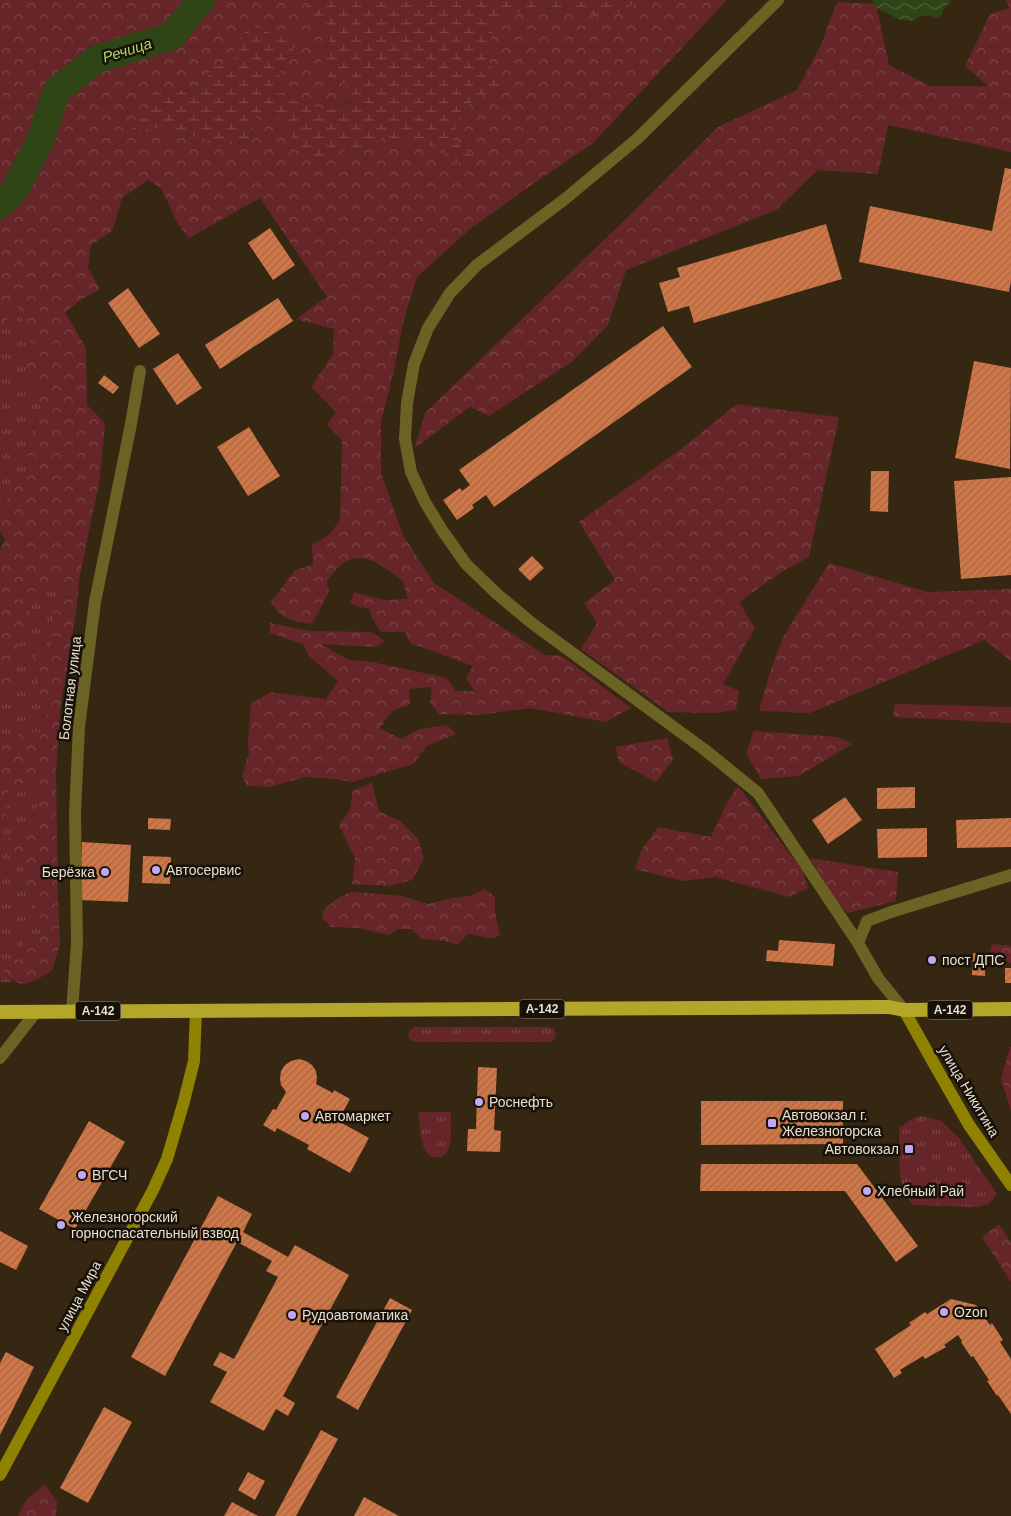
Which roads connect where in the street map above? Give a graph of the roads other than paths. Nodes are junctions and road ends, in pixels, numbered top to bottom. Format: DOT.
graph roads {
  1 [pos="778,0"];
  2 [pos="140,372"];
  3 [pos="1011,875"];
  4 [pos="858,943"];
  5 [pos="1011,1009"];
  6 [pos="196,1010"];
  7 [pos="904,1010"];
  8 [pos="72,1011"];
  9 [pos="0,1012"];
  10 [pos="36,1012"];
  11 [pos="0,1058"];
  12 [pos="1011,1185"];
  13 [pos="0,1475"];
  1 -- 4 [label="street"];
  2 -- 8 [label="street, Болотная улица"];
  3 -- 4 [label="street"];
  4 -- 7 [label="street"];
  5 -- 7 [label="highway, А-142"];
  6 -- 7 [label="highway, А-142"];
  6 -- 8 [label="highway, А-142"];
  6 -- 13 [label="main road, улица Мира"];
  7 -- 12 [label="main road, улица Никитина"];
  8 -- 10 [label="highway, А-142"];
  9 -- 10 [label="highway, А-142"];
  10 -- 11 [label="street"];
}
